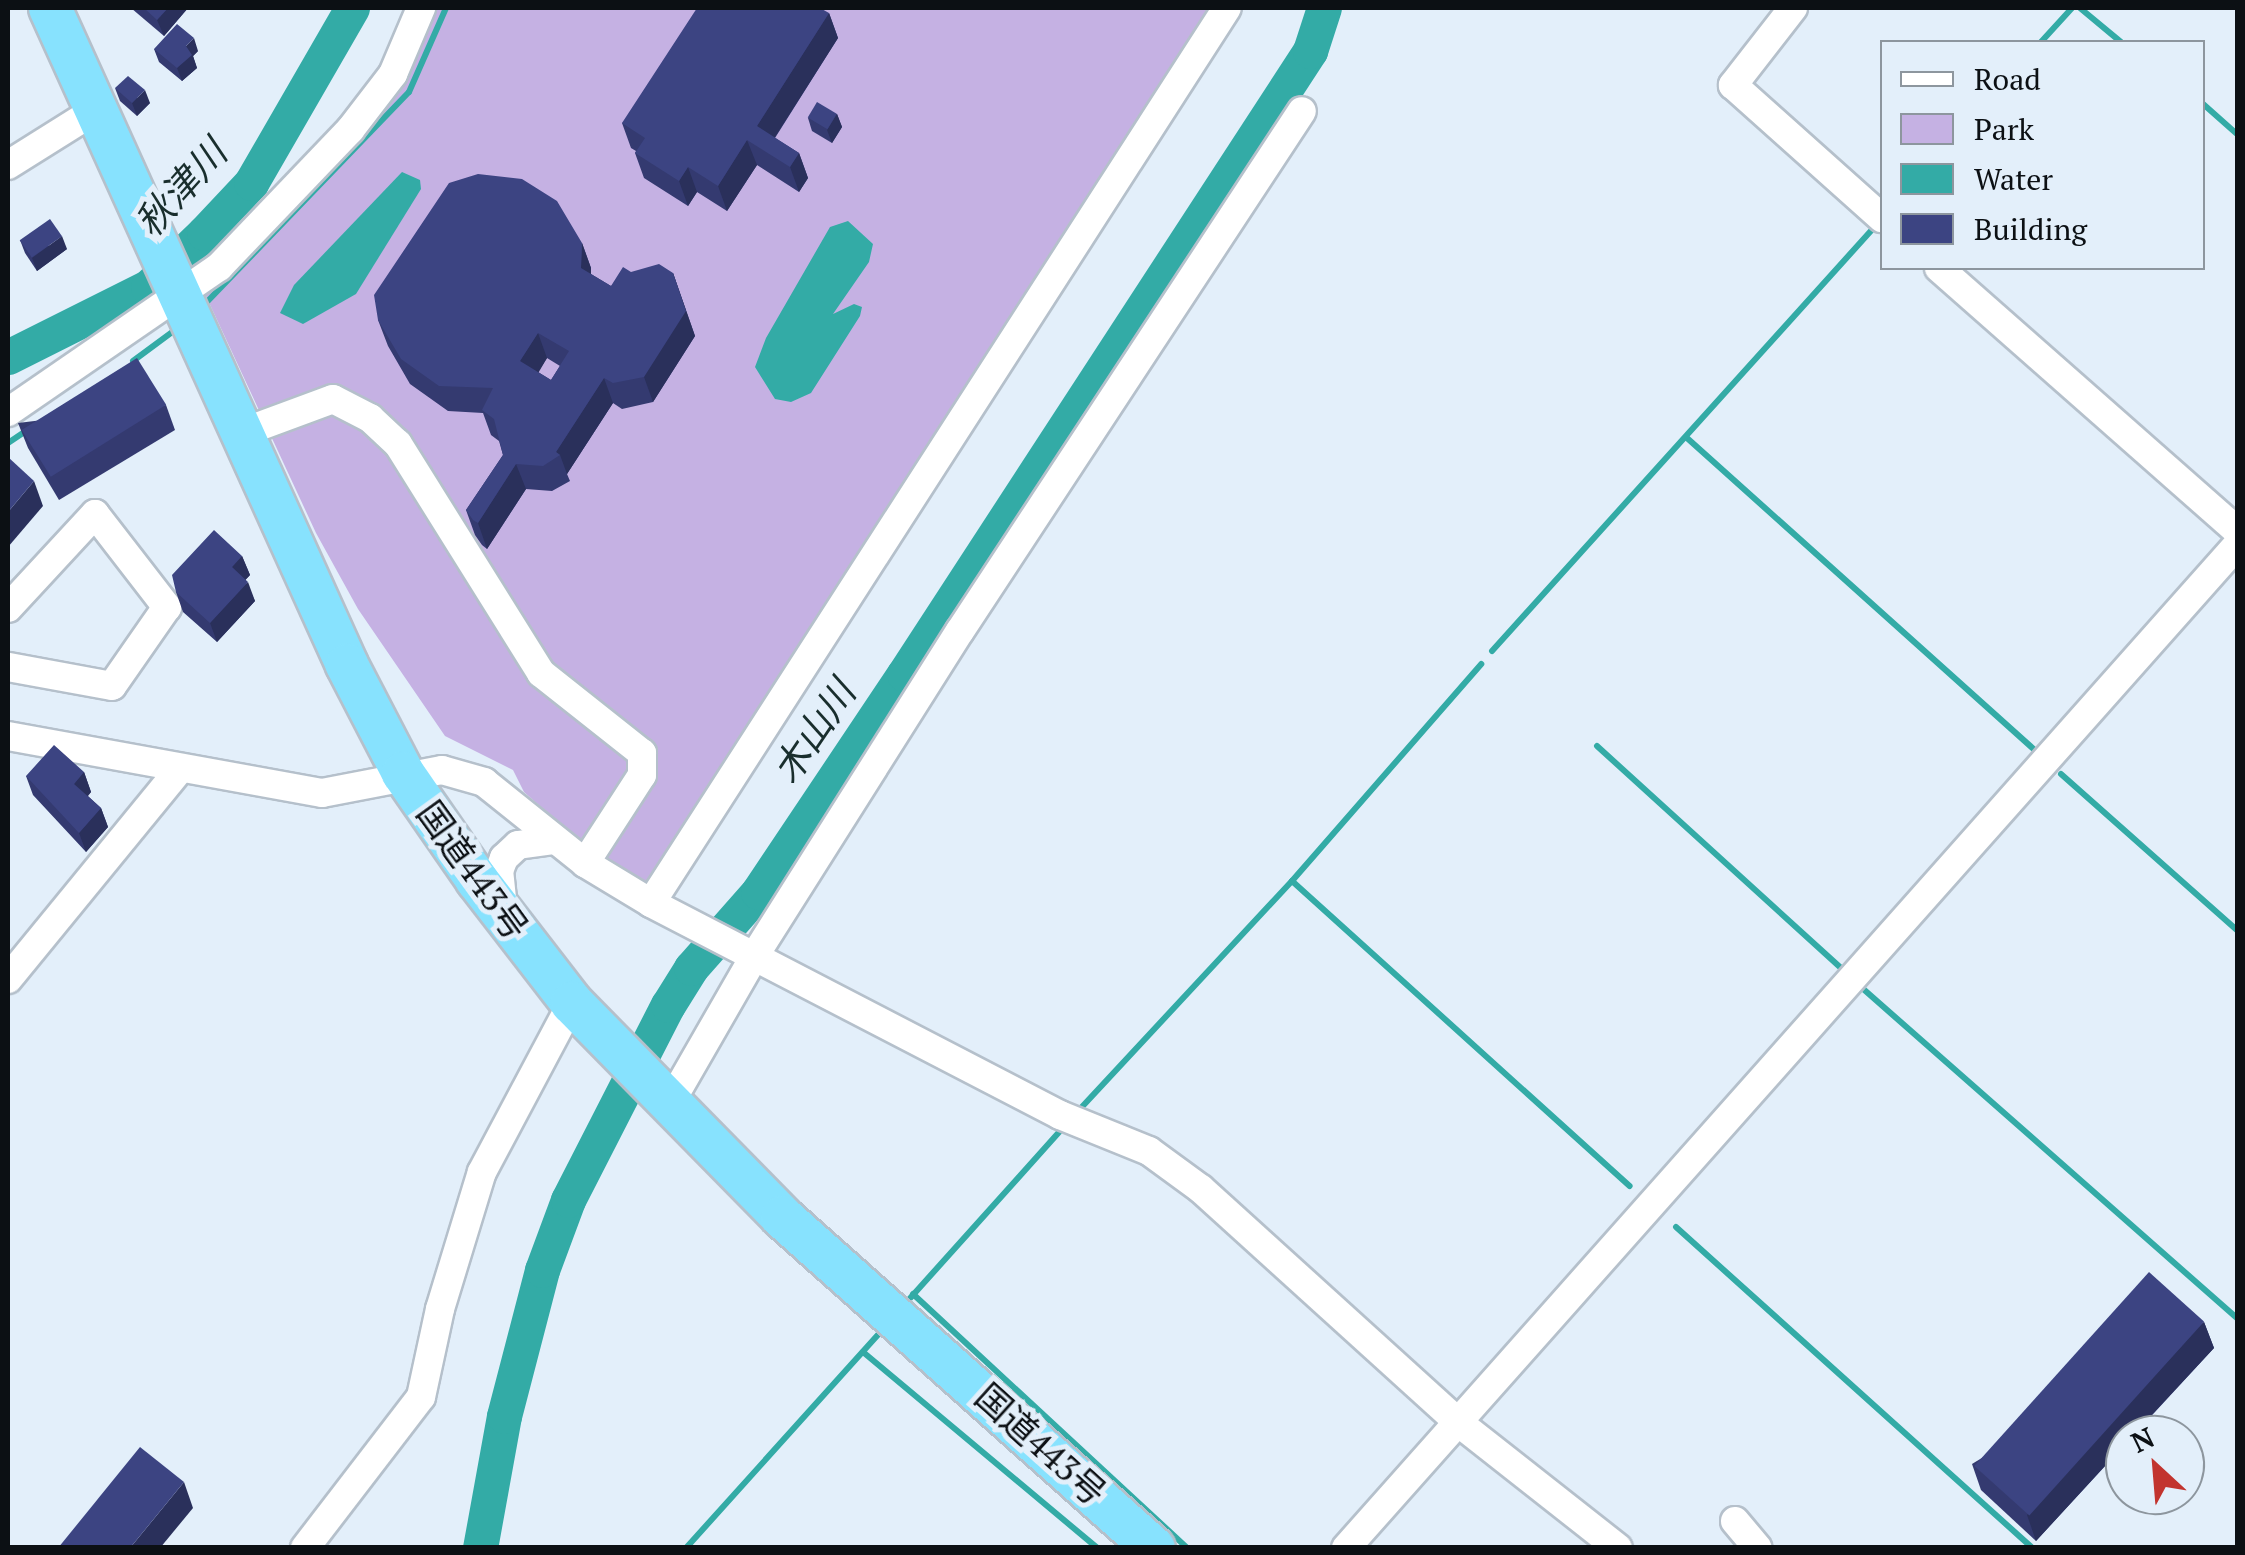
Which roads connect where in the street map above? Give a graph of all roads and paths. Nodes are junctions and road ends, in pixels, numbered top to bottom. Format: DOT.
graph roads {
  1 [pos="50,8"];
  2 [pos="420,8"];
  3 [pos="1227,8"];
  4 [pos="1793,8"];
  5 [pos="1302,111"];
  6 [pos="94,112"];
  7 [pos="8,165"];
  8 [pos="1880,216"];
  9 [pos="1941,270"];
  10 [pos="187,311"];
  11 [pos="8,412"];
  12 [pos="241,433"];
  13 [pos="2238,532"];
  14 [pos="2238,544"];
  15 [pos="8,608"];
  16 [pos="8,667"];
  17 [pos="8,736"];
  18 [pos="180,769"];
  19 [pos="403,773"];
  20 [pos="555,840"];
  21 [pos="586,863"];
  22 [pos="656,905"];
  23 [pos="506,919"];
  24 [pos="755,955"];
  25 [pos="8,978"];
  26 [pos="578,1008"];
  27 [pos="670,1104"];
  28 [pos="1459,1423"];
  29 [pos="1735,1521"];
  30 [pos="305,1548"];
  31 [pos="1154,1548"];
  32 [pos="1346,1548"];
  33 [pos="1618,1548"];
  34 [pos="1758,1548"];
  1 -- 6 [label="highway, 国道443号"];
  2 -- 10 [label="street"];
  3 -- 22 [label="street"];
  4 -- 8 [label="street"];
  5 -- 24 [label="street"];
  6 -- 7 [label="street"];
  6 -- 10 [label="highway, 国道443号"];
  9 -- 13 [label="street"];
  10 -- 11 [label="street"];
  10 -- 12 [label="highway, 国道443号"];
  12 -- 19 [label="highway, 国道443号"];
  12 -- 21 [label="street"];
  14 -- 28 [label="street"];
  15 -- 16 [label="street"];
  17 -- 18 [label="street"];
  18 -- 19 [label="street"];
  18 -- 25 [label="street"];
  19 -- 20 [label="street"];
  19 -- 23 [label="highway, 国道443号"];
  20 -- 21 [label="street"];
  20 -- 23 [label="street"];
  21 -- 22 [label="street"];
  22 -- 24 [label="street"];
  23 -- 26 [label="highway, 国道443号"];
  24 -- 27 [label="street"];
  24 -- 28 [label="street"];
  26 -- 27 [label="highway, 国道443号"];
  26 -- 30 [label="street"];
  27 -- 31 [label="highway, 国道443号"];
  28 -- 32 [label="street"];
  28 -- 33 [label="street"];
  29 -- 34 [label="street"];
}
